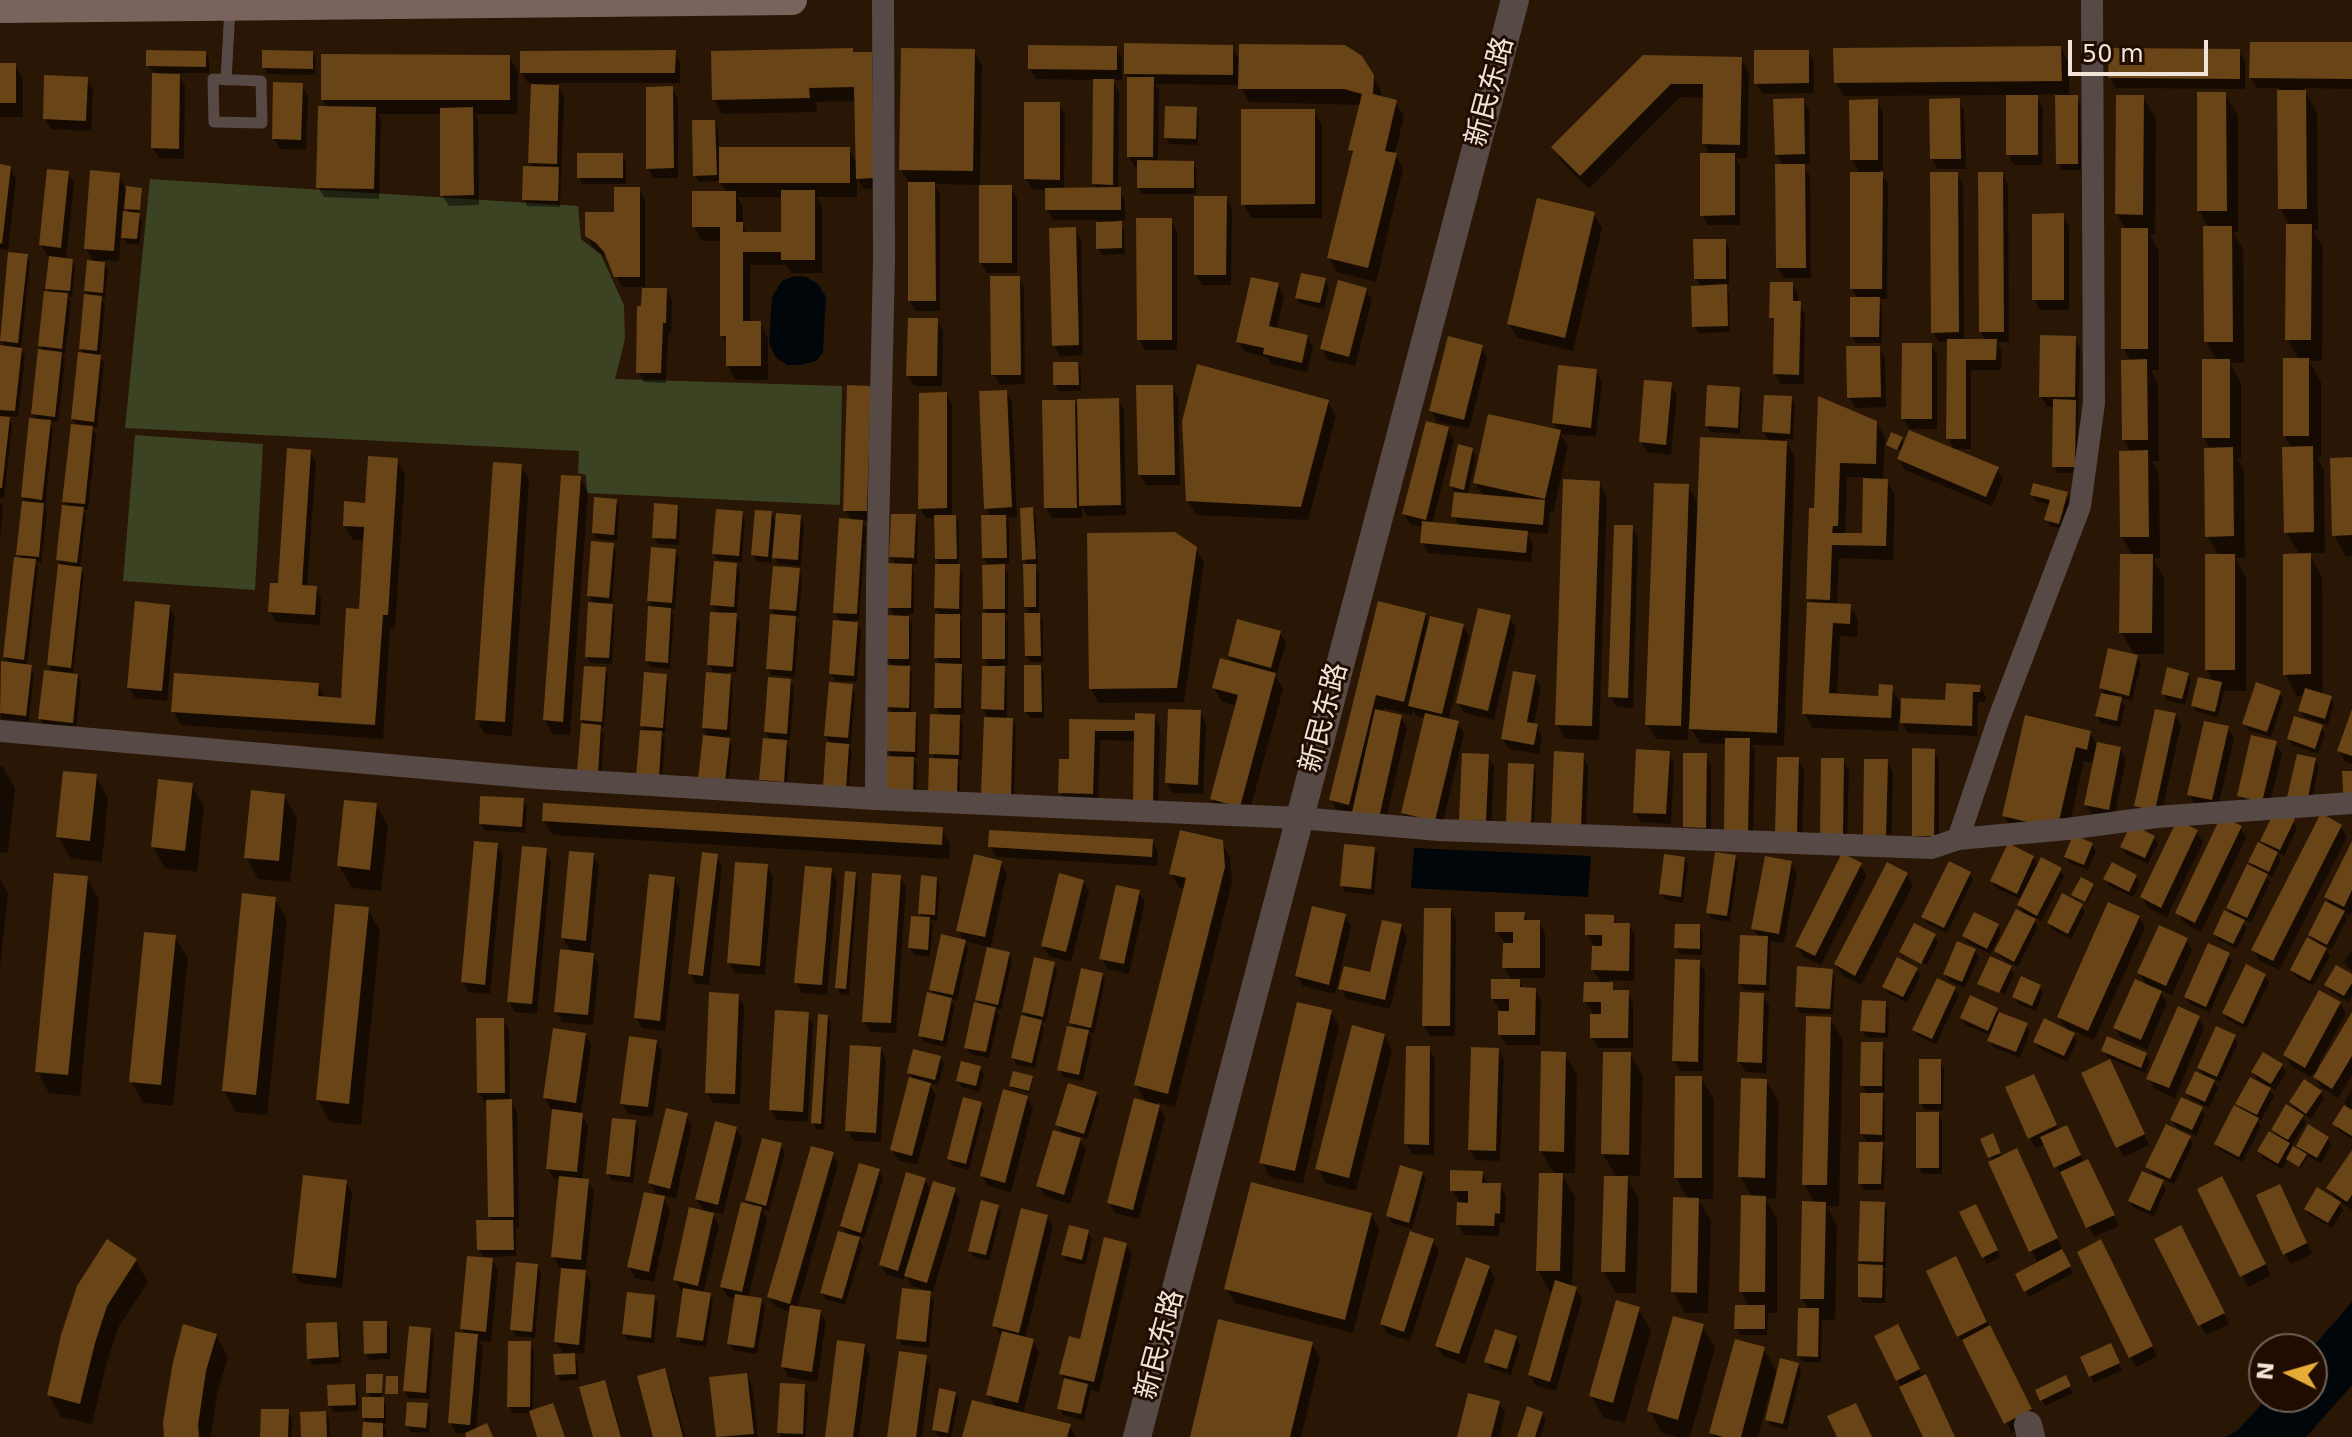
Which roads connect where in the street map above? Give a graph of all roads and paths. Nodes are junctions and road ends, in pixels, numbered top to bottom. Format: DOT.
graph roads {
  1 [pos="792,0"];
  2 [pos="883,0"];
  3 [pos="1515,0"];
  4 [pos="2092,0"];
  5 [pos="230,6"];
  6 [pos="0,8"];
  7 [pos="226,80"];
  8 [pos="0,731"];
  9 [pos="876,799"];
  10 [pos="2352,803"];
  11 [pos="1299,818"];
  12 [pos="1958,839"];
  13 [pos="1137,1437"];
  1 -- 5 [label="main road"];
  2 -- 9 [label="street"];
  3 -- 11 [label="street, 新民东路"];
  4 -- 12 [label="street"];
  5 -- 6 [label="main road"];
  5 -- 7 [label="lane"];
  7 -- 7 [label="lane"];
  8 -- 9 [label="street"];
  9 -- 11 [label="street"];
  10 -- 12 [label="street"];
  11 -- 12 [label="street"];
  11 -- 13 [label="street, 新民东路"];
}
